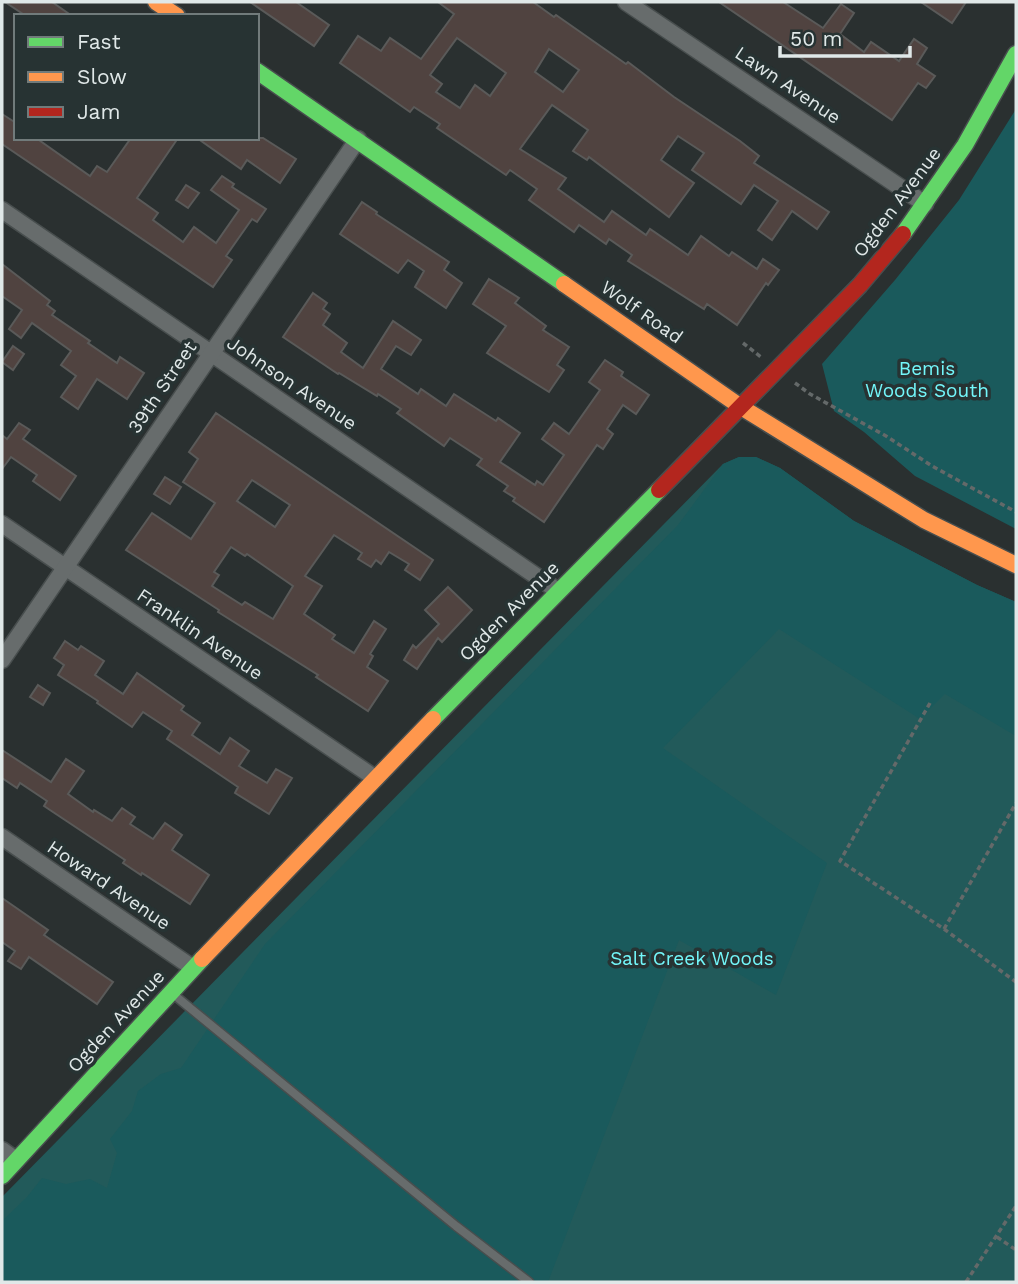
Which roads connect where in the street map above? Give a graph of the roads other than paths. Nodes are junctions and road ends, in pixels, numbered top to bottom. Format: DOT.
graph roads {
  1 [pos="156,2"];
  2 [pos="626,2"];
  3 [pos="174,14"];
  4 [pos="1016,54"];
  5 [pos="259,72"];
  6 [pos="358,139"];
  7 [pos="925,204"];
  8 [pos="2,210"];
  9 [pos="210,352"];
  10 [pos="741,407"];
  11 [pos="2,524"];
  12 [pos="1016,565"];
  13 [pos="66,567"];
  14 [pos="558,591"];
  15 [pos="2,660"];
  16 [pos="375,779"];
  17 [pos="2,837"];
  18 [pos="193,968"];
  19 [pos="170,993"];
  20 [pos="2,1150"];
  21 [pos="16,1160"];
  22 [pos="2,1176"];
  23 [pos="529,1282"];
  1 -- 3 [label="main road"];
  2 -- 7 [label="street, Lawn Avenue"];
  4 -- 7 [label="main road, Ogden Avenue"];
  5 -- 6 [label="main road, Wolf Road"];
  6 -- 9 [label="street, 39th Street"];
  6 -- 10 [label="main road, Wolf Road"];
  7 -- 10 [label="main road, Ogden Avenue"];
  8 -- 9 [label="street, Johnson Avenue"];
  9 -- 13 [label="street, 39th Street"];
  9 -- 14 [label="street, Johnson Avenue"];
  10 -- 12 [label="main road, Wolf Road"];
  10 -- 14 [label="main road, Ogden Avenue"];
  11 -- 13 [label="street, Franklin Avenue"];
  13 -- 15 [label="street, 39th Street"];
  13 -- 16 [label="street, Franklin Avenue"];
  14 -- 16 [label="main road, Ogden Avenue"];
  16 -- 18 [label="main road, Ogden Avenue"];
  17 -- 18 [label="street, Howard Avenue"];
  18 -- 19 [label="main road, Ogden Avenue"];
  19 -- 21 [label="main road, Ogden Avenue"];
  19 -- 23 [label="lane"];
  20 -- 21 [label="street"];
  21 -- 22 [label="main road, Ogden Avenue"];
}
